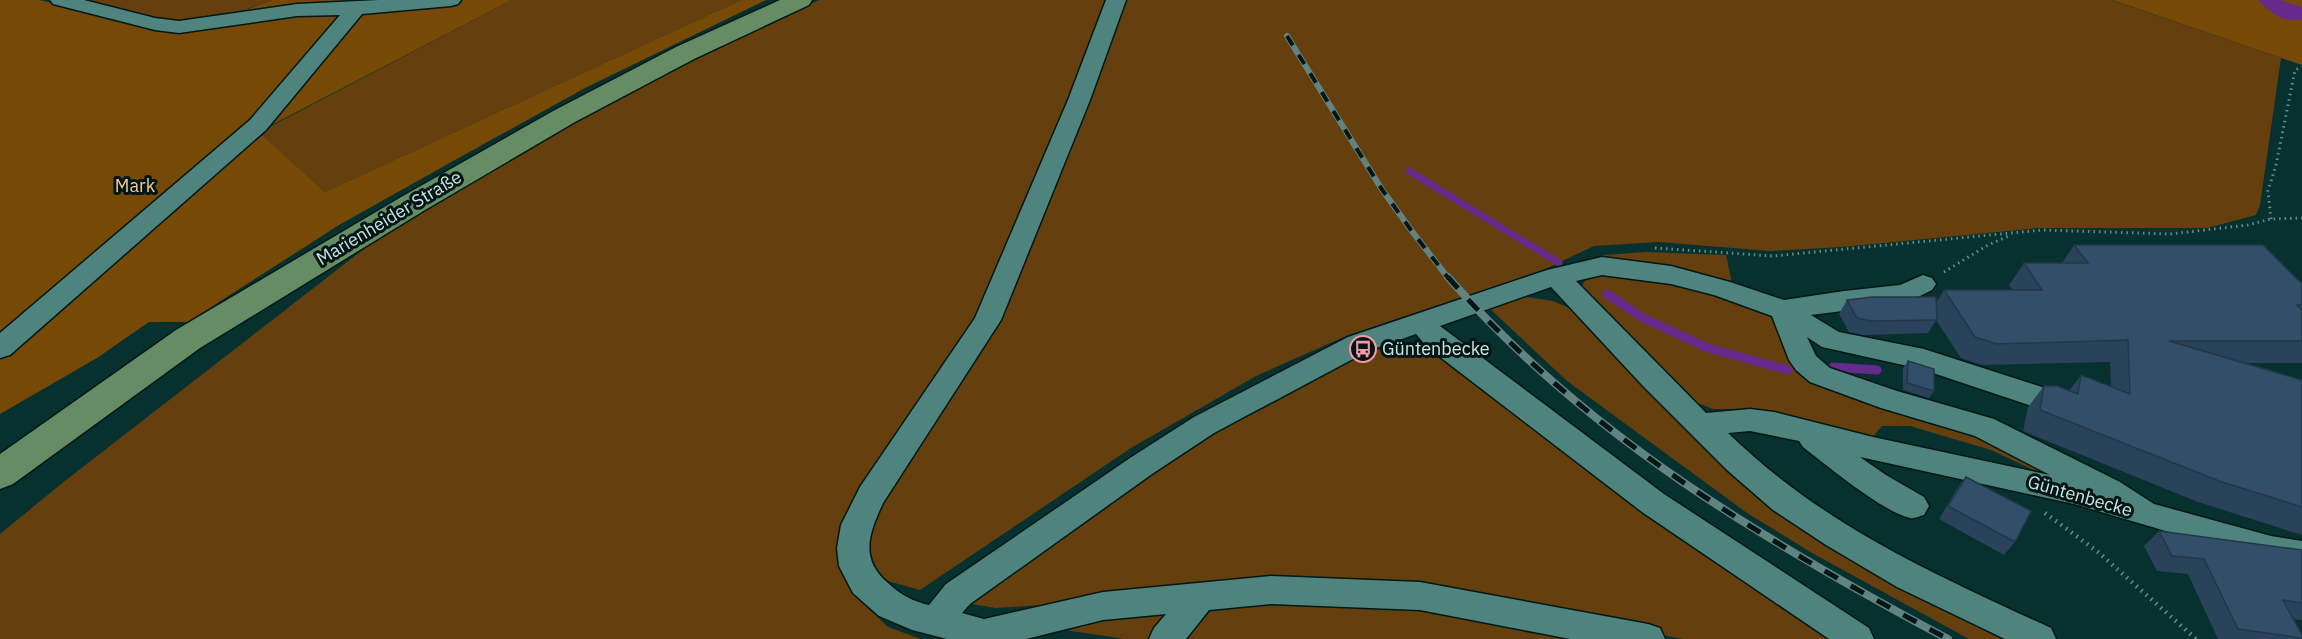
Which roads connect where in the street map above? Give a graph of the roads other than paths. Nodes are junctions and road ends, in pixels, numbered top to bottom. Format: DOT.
graph roads {
  1 [pos="60,0"];
  2 [pos="451,0"];
  3 [pos="800,0"];
  4 [pos="1116,0"];
  5 [pos="356,8"];
  6 [pos="1556,276"];
  7 [pos="1923,284"];
  8 [pos="1783,310"];
  9 [pos="1421,323"];
  10 [pos="0,348"];
  11 [pos="2035,396"];
  12 [pos="1701,425"];
  13 [pos="1805,432"];
  14 [pos="0,474"];
  15 [pos="1912,506"];
  16 [pos="2144,514"];
  17 [pos="2302,554"];
  18 [pos="1201,596"];
  19 [pos="936,622"];
  20 [pos="984,634"];
  21 [pos="1035,639"];
  22 [pos="1166,639"];
  23 [pos="1648,639"];
  24 [pos="1857,639"];
  25 [pos="2039,639"];
  1 -- 5 [label="street"];
  2 -- 5 [label="street"];
  3 -- 14 [label="main road, Marienheider Straße"];
  4 -- 19 [label="street"];
  5 -- 10 [label="street"];
  6 -- 8 [label="street"];
  6 -- 9 [label="street"];
  6 -- 12 [label="street"];
  7 -- 8 [label="street"];
  8 -- 11 [label="street"];
  8 -- 16 [label="street, Güntenbecke"];
  9 -- 19 [label="street"];
  9 -- 24 [label="street"];
  12 -- 13 [label="street, Güntenbecke"];
  12 -- 25 [label="street"];
  13 -- 15 [label="street"];
  13 -- 16 [label="street, Güntenbecke"];
  16 -- 17 [label="street"];
  18 -- 20 [label="street"];
  18 -- 22 [label="street"];
  18 -- 23 [label="street"];
  19 -- 20 [label="street"];
  20 -- 21 [label="street"];
}
